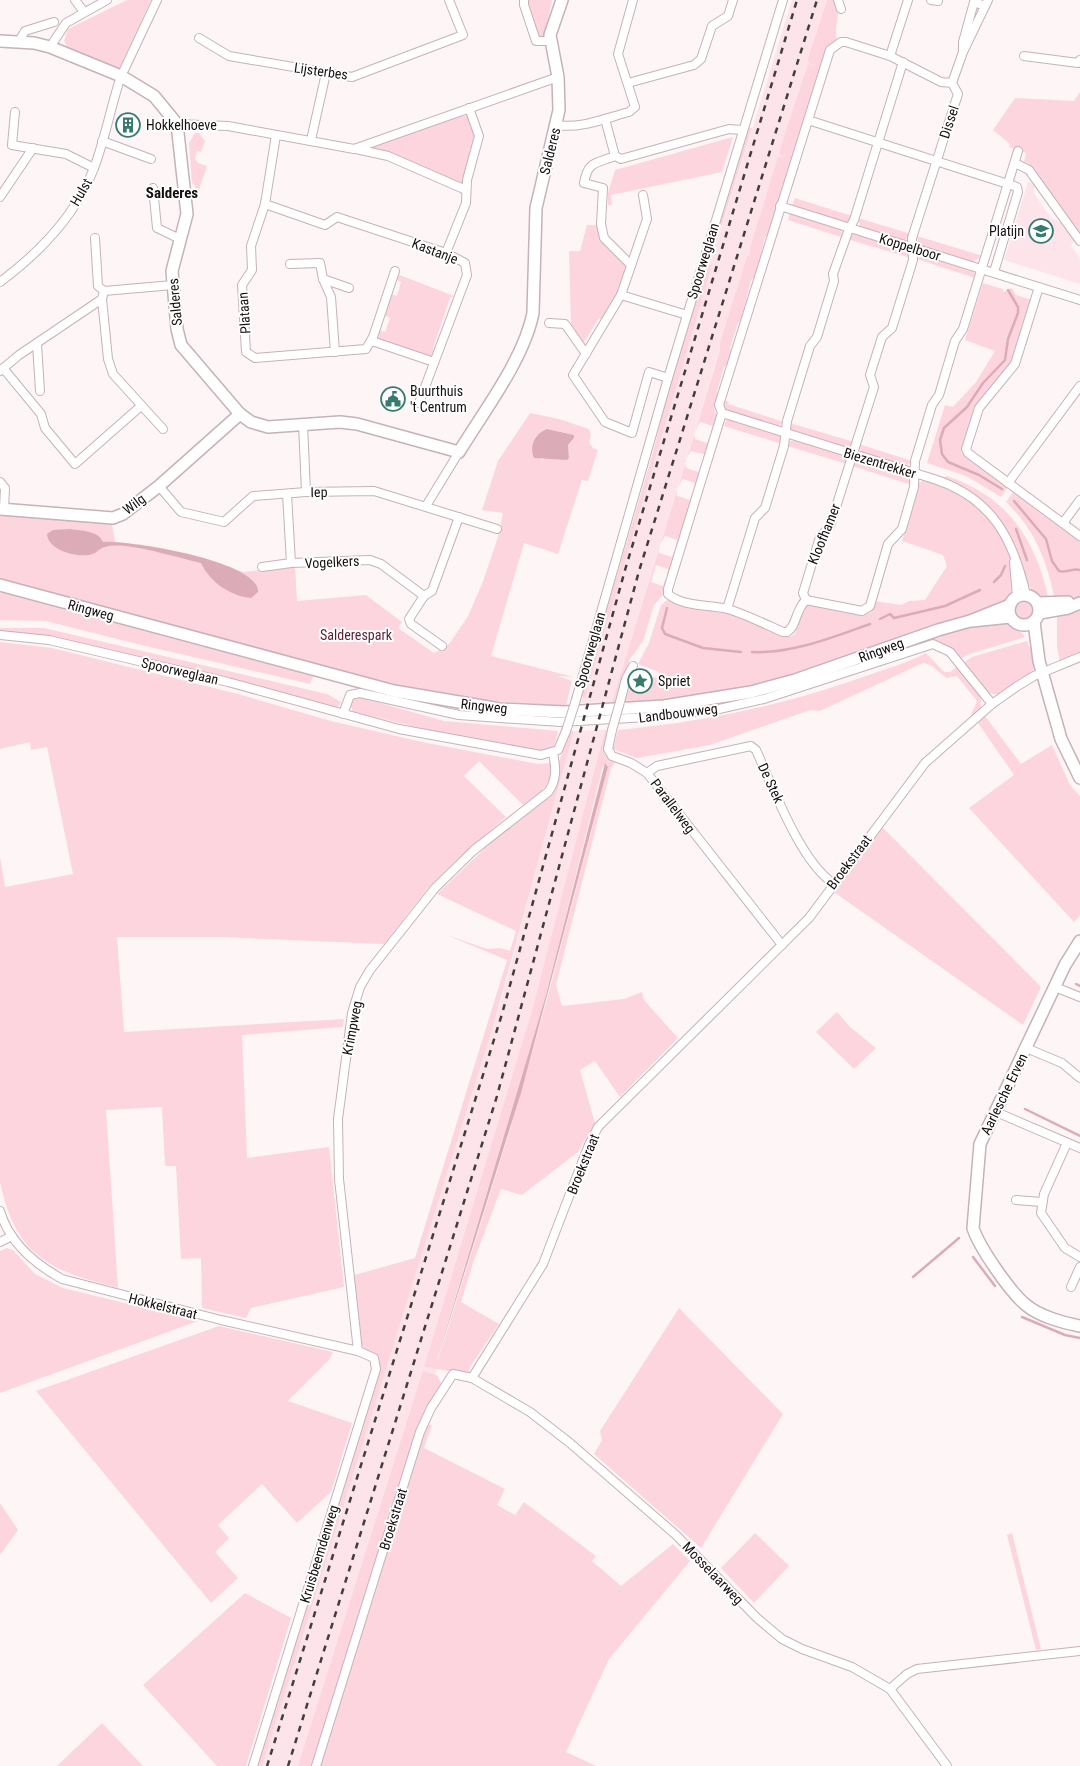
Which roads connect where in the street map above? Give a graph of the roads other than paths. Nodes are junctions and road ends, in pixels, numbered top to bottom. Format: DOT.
graph roads {
  1 [pos="74,0"];
  2 [pos="107,0"];
  3 [pos="157,0"];
  4 [pos="450,0"];
  5 [pos="524,0"];
  6 [pos="562,0"];
  7 [pos="633,0"];
  8 [pos="733,0"];
  9 [pos="783,0"];
  10 [pos="838,0"];
  11 [pos="908,0"];
  12 [pos="986,3"];
  13 [pos="841,9"];
  14 [pos="84,12"];
  15 [pos="54,22"];
  16 [pos="199,38"];
  17 [pos="0,41"];
  18 [pos="19,41"];
  19 [pos="550,41"];
  20 [pos="50,47"];
  21 [pos="963,52"];
  22 [pos="890,56"];
  23 [pos="1024,56"];
  24 [pos="1080,60"];
  25 [pos="903,62"];
  26 [pos="123,73"];
  27 [pos="326,73"];
  28 [pos="558,77"];
  29 [pos="952,83"];
  30 [pos="628,84"];
  31 [pos="469,108"];
  32 [pos="15,112"];
  33 [pos="605,118"];
  34 [pos="808,120"];
  35 [pos="177,124"];
  36 [pos="556,125"];
  37 [pos="742,130"];
  38 [pos="276,135"];
  39 [pos="312,140"];
  40 [pos="102,141"];
  41 [pos="878,142"];
  42 [pos="33,148"];
  43 [pos="354,149"];
  44 [pos="1018,152"];
  45 [pos="614,156"];
  46 [pos="150,159"];
  47 [pos="936,161"];
  48 [pos="1015,163"];
  49 [pos="94,168"];
  50 [pos="1008,183"];
  51 [pos="153,188"];
  52 [pos="466,190"];
  53 [pos="643,195"];
  54 [pos="0,197"];
  55 [pos="265,204"];
  56 [pos="780,206"];
  57 [pos="849,229"];
  58 [pos="95,238"];
  59 [pos="180,239"];
  60 [pos="1080,241"];
  61 [pos="913,247"];
  62 [pos="446,253"];
  63 [pos="290,264"];
  64 [pos="631,265"];
  65 [pos="981,269"];
  66 [pos="395,271"];
  67 [pos="994,272"];
  68 [pos="323,279"];
  69 [pos="0,282"];
  70 [pos="173,285"];
  71 [pos="1040,287"];
  72 [pos="349,288"];
  73 [pos="103,295"];
  74 [pos="621,295"];
  75 [pos="1080,300"];
  76 [pos="687,315"];
  77 [pos="549,323"];
  78 [pos="372,341"];
  79 [pos="37,344"];
  80 [pos="335,352"];
  81 [pos="586,354"];
  82 [pos="434,362"];
  83 [pos="2,370"];
  84 [pos="668,378"];
  85 [pos="1080,386"];
  86 [pos="40,390"];
  87 [pos="419,402"];
  88 [pos="141,406"];
  89 [pos="722,413"];
  90 [pos="240,414"];
  91 [pos="303,424"];
  92 [pos="162,429"];
  93 [pos="785,434"];
  94 [pos="459,452"];
  95 [pos="851,454"];
  96 [pos="914,473"];
  97 [pos="0,482"];
  98 [pos="1008,483"];
  99 [pos="159,486"];
  100 [pos="306,492"];
  101 [pos="287,494"];
  102 [pos="1080,500"];
  103 [pos="426,506"];
  104 [pos="2,509"];
  105 [pos="459,517"];
  106 [pos="1063,523"];
  107 [pos="498,529"];
  108 [pos="1080,536"];
  109 [pos="291,563"];
  110 [pos="262,567"];
  111 [pos="0,585"];
  112 [pos="424,596"];
  113 [pos="1018,598"];
  114 [pos="806,600"];
  115 [pos="1080,603"];
  116 [pos="727,609"];
  117 [pos="1034,616"];
  118 [pos="1010,617"];
  119 [pos="970,621"];
  120 [pos="0,636"];
  121 [pos="442,646"];
  122 [pos="1080,657"];
  123 [pos="633,666"];
  124 [pos="1042,672"];
  125 [pos="992,704"];
  126 [pos="343,714"];
  127 [pos="553,753"];
  128 [pos="647,773"];
  129 [pos="1080,778"];
  130 [pos="833,883"];
  131 [pos="1080,940"];
  132 [pos="782,945"];
  133 [pos="1055,987"];
  134 [pos="1080,997"];
  135 [pos="1026,1048"];
  136 [pos="1080,1078"];
  137 [pos="996,1112"];
  138 [pos="1068,1143"];
  139 [pos="1080,1148"];
  140 [pos="1016,1200"];
  141 [pos="1041,1202"];
  142 [pos="0,1210"];
  143 [pos="12,1236"];
  144 [pos="0,1242"];
  145 [pos="1080,1257"];
  146 [pos="1080,1267"];
  147 [pos="1071,1287"];
  148 [pos="1080,1326"];
  149 [pos="358,1351"];
  150 [pos="472,1378"];
  151 [pos="1080,1651"];
  152 [pos="890,1689"];
  153 [pos="253,1766"];
  154 [pos="316,1766"];
  155 [pos="947,1766"];
  1 -- 14 [label="street"];
  2 -- 14 [label="street"];
  3 -- 26 [label="street, Hulst"];
  4 -- 27 [label="street, Lijsterbes"];
  5 -- 19 [label="street"];
  6 -- 19 [label="street, Salderes"];
  7 -- 30 [label="street"];
  8 -- 30 [label="street"];
  9 -- 37 [label="street, Spoorweglaan"];
  10 -- 13 [label="street"];
  11 -- 22 [label="street"];
  12 -- 21 [label="street"];
  12 -- 21 [label="street"];
  14 -- 20 [label="street"];
  15 -- 18 [label="street"];
  16 -- 27 [label="street, Lijsterbes"];
  17 -- 18 [label="street"];
  18 -- 20 [label="street"];
  19 -- 28 [label="street, Salderes"];
  20 -- 26 [label="street"];
  21 -- 29 [label="street"];
  22 -- 25 [label="street, Dissel"];
  22 -- 34 [label="street, Dissel"];
  23 -- 24 [label="street"];
  25 -- 29 [label="street, Dissel"];
  25 -- 41 [label="street"];
  26 -- 35 [label="street"];
  26 -- 40 [label="street, Hulst"];
  27 -- 39 [label="street"];
  28 -- 31 [label="street"];
  28 -- 36 [label="street, Salderes"];
  29 -- 47 [label="street, Dissel"];
  30 -- 33 [label="street"];
  31 -- 43 [label="street"];
  31 -- 52 [label="street"];
  32 -- 42 [label="street"];
  33 -- 36 [label="street"];
  33 -- 45 [label="street"];
  34 -- 41 [label="street"];
  34 -- 56 [label="street"];
  35 -- 38 [label="street"];
  35 -- 59 [label="street, Salderes"];
  36 -- 94 [label="street, Salderes"];
  37 -- 45 [label="street"];
  37 -- 76 [label="street, Spoorweglaan"];
  38 -- 39 [label="street"];
  38 -- 55 [label="street, Plataan"];
  39 -- 43 [label="street"];
  40 -- 46 [label="street"];
  40 -- 49 [label="street, Hulst"];
  41 -- 47 [label="street"];
  41 -- 57 [label="street"];
  42 -- 49 [label="street"];
  42 -- 54 [label="street"];
  43 -- 52 [label="street"];
  44 -- 48 [label="street"];
  45 -- 64 [label="street"];
  47 -- 50 [label="street"];
  47 -- 61 [label="street, Dissel"];
  48 -- 50 [label="street"];
  48 -- 60 [label="street"];
  49 -- 69 [label="street, Hulst"];
  50 -- 65 [label="street"];
  50 -- 67 [label="street"];
  51 -- 59 [label="street"];
  52 -- 62 [label="street"];
  53 -- 64 [label="street"];
  55 -- 62 [label="street, Kastanje"];
  55 -- 80 [label="street, Plataan"];
  56 -- 57 [label="street, Koppelboor"];
  56 -- 89 [label="street"];
  57 -- 61 [label="street, Koppelboor"];
  57 -- 93 [label="street"];
  58 -- 73 [label="street"];
  59 -- 70 [label="street, Salderes"];
  61 -- 65 [label="street, Koppelboor"];
  61 -- 95 [label="street, Kloofhamer"];
  62 -- 82 [label="street, Kastanje"];
  63 -- 68 [label="street"];
  64 -- 74 [label="street"];
  65 -- 67 [label="street, Koppelboor"];
  65 -- 96 [label="street"];
  66 -- 78 [label="street"];
  67 -- 71 [label="street, Koppelboor"];
  68 -- 72 [label="street"];
  68 -- 80 [label="street"];
  70 -- 73 [label="street"];
  70 -- 90 [label="street, Salderes"];
  71 -- 75 [label="street, Koppelboor"];
  71 -- 98 [label="street"];
  73 -- 79 [label="street"];
  73 -- 88 [label="street"];
  74 -- 76 [label="street"];
  74 -- 81 [label="street"];
  76 -- 84 [label="street, Spoorweglaan"];
  77 -- 81 [label="street"];
  78 -- 80 [label="street, Plataan"];
  78 -- 82 [label="street"];
  79 -- 83 [label="street"];
  79 -- 86 [label="street"];
  81 -- 84 [label="street"];
  82 -- 87 [label="street, Kastanje"];
  83 -- 88 [label="street"];
  84 -- 127 [label="street, Spoorweglaan, bridge"];
  85 -- 98 [label="street"];
  88 -- 92 [label="street"];
  89 -- 93 [label="street, Biezentrekker"];
  89 -- 116 [label="street, Kloofhamer"];
  90 -- 91 [label="street, Salderes"];
  90 -- 99 [label="street, Wilg"];
  91 -- 94 [label="street, Salderes"];
  91 -- 100 [label="street"];
  93 -- 95 [label="street, Biezentrekker"];
  93 -- 116 [label="street"];
  94 -- 103 [label="street, Salderes"];
  95 -- 96 [label="street, Biezentrekker"];
  95 -- 114 [label="street, Kloofhamer"];
  96 -- 113 [label="street, Biezentrekker"];
  96 -- 114 [label="street"];
  97 -- 104 [label="street"];
  98 -- 106 [label="street"];
  99 -- 101 [label="street, Iep"];
  99 -- 104 [label="street, Wilg"];
  100 -- 101 [label="street, Iep"];
  100 -- 103 [label="street, Iep"];
  101 -- 109 [label="street"];
  102 -- 106 [label="street"];
  103 -- 105 [label="street, Iep"];
  105 -- 107 [label="street, Iep"];
  105 -- 112 [label="street"];
  106 -- 108 [label="street"];
  109 -- 110 [label="street, Vogelkers"];
  109 -- 112 [label="street, Vogelkers"];
  111 -- 119 [label="street, Ringweg"];
  112 -- 121 [label="street"];
  113 -- 117 [label="street"];
  113 -- 118 [label="street"];
  113 -- 119 [label="street, Ringweg"];
  114 -- 116 [label="street, Kloofhamer"];
  115 -- 117 [label="street"];
  117 -- 118 [label="street"];
  117 -- 124 [label="street"];
  118 -- 119 [label="street, Ringweg"];
  120 -- 126 [label="street, Spoorweglaan"];
  122 -- 124 [label="street, Broekstraat"];
  123 -- 128 [label="street, Parallelweg, bridge"];
  124 -- 125 [label="street, Broekstraat"];
  124 -- 129 [label="street"];
  125 -- 126 [label="street, Landbouwweg"];
  125 -- 130 [label="street, Broekstraat"];
  126 -- 127 [label="street, Spoorweglaan"];
  127 -- 149 [label="street, Krimpweg"];
  128 -- 130 [label="street, De Stek"];
  128 -- 132 [label="street, Parallelweg"];
  130 -- 132 [label="street, Broekstraat"];
  131 -- 133 [label="street, Aarlesche Erven"];
  132 -- 150 [label="street, Broekstraat"];
  133 -- 134 [label="street"];
  133 -- 135 [label="street, Aarlesche Erven"];
  135 -- 136 [label="street"];
  135 -- 137 [label="street, Aarlesche Erven"];
  137 -- 138 [label="street"];
  137 -- 148 [label="street, Aarlesche Erven"];
  138 -- 139 [label="street"];
  138 -- 141 [label="street"];
  140 -- 141 [label="street"];
  141 -- 145 [label="street"];
  142 -- 143 [label="street, Hokkelstraat"];
  143 -- 144 [label="street"];
  143 -- 149 [label="street, Hokkelstraat"];
  146 -- 147 [label="street"];
  149 -- 153 [label="street, Kruisbeemdenweg"];
  150 -- 152 [label="street, Mosselaarweg"];
  150 -- 154 [label="street, Broekstraat"];
  151 -- 152 [label="street"];
  152 -- 155 [label="street, Mosselaarweg"];
}
